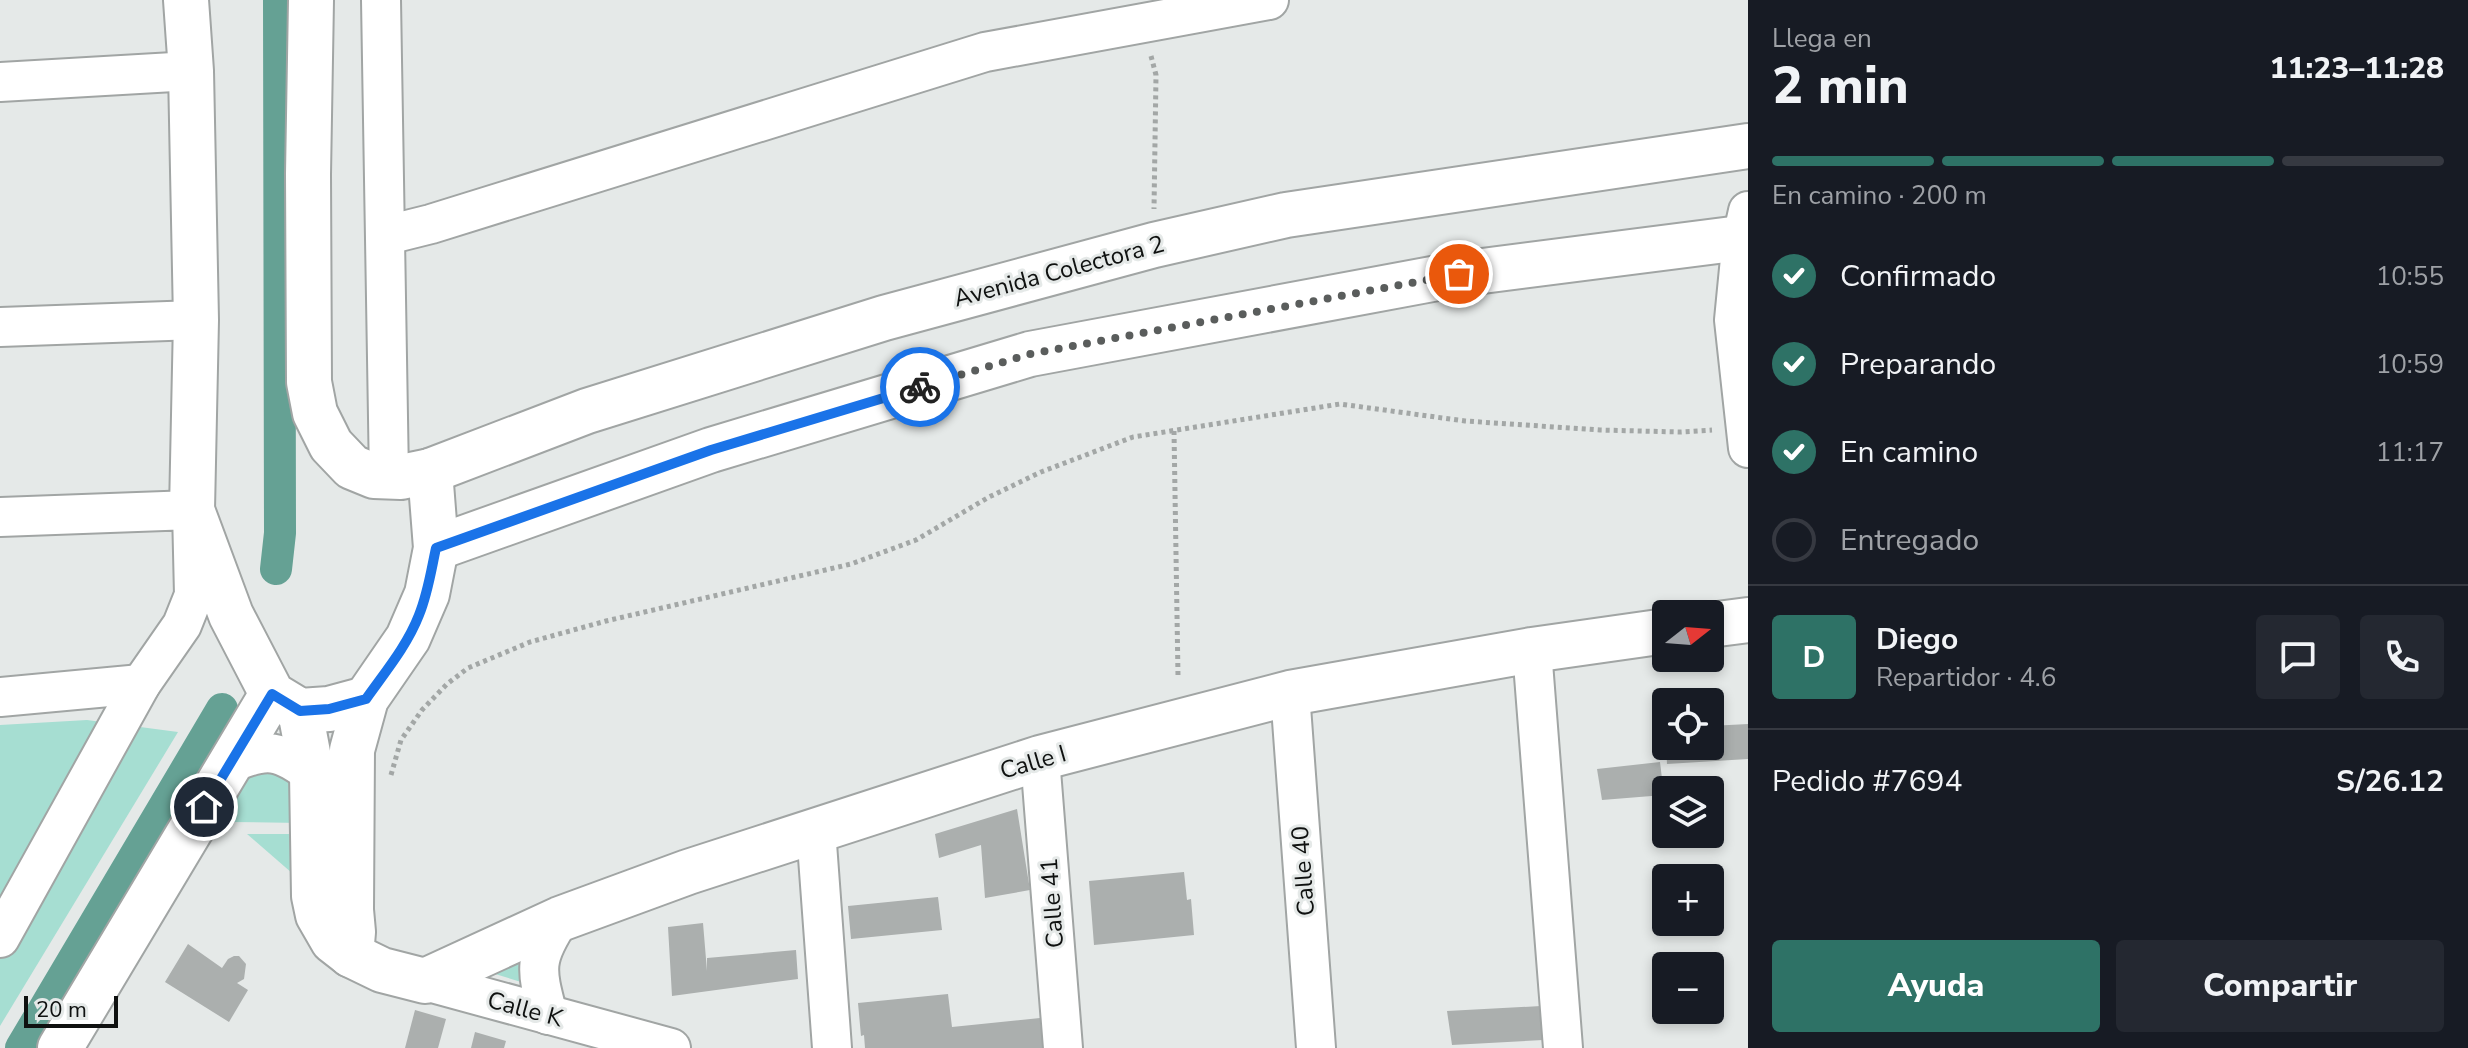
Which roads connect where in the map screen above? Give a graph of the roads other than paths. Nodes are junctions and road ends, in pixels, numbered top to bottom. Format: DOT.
graph roads {
  1 [pos="186,0"];
  2 [pos="311,0"];
  3 [pos="381,0"];
  4 [pos="1269,0"];
  5 [pos="191,71"];
  6 [pos="0,82"];
  7 [pos="1748,146"];
  8 [pos="1746,229"];
  9 [pos="387,235"];
  10 [pos="196,320"];
  11 [pos="0,327"];
  12 [pos="1747,438"];
  13 [pos="410,474"];
  14 [pos="192,510"];
  15 [pos="0,517"];
  16 [pos="436,548"];
  17 [pos="1748,620"];
  18 [pos="1724,623"];
  19 [pos="1652,633"];
  20 [pos="1532,650"];
  21 [pos="141,684"];
  22 [pos="1290,693"];
  23 [pos="0,697"];
  24 [pos="366,699"];
  25 [pos="286,703"];
  26 [pos="1040,758"];
  27 [pos="230,764"];
  28 [pos="312,774"];
  29 [pos="816,830"];
  30 [pos="560,919"];
  31 [pos="0,938"];
  32 [pos="351,955"];
  33 [pos="425,981"];
  34 [pos="548,1015"];
  35 [pos="60,1048"];
  36 [pos="671,1048"];
  37 [pos="832,1048"];
  38 [pos="1063,1048"];
  39 [pos="1316,1048"];
  40 [pos="1563,1048"];
  1 -- 5 [label="street"];
  2 -- 13 [label="street"];
  3 -- 9 [label="street"];
  4 -- 9 [label="street"];
  5 -- 6 [label="street"];
  5 -- 10 [label="street"];
  7 -- 13 [label="street, Avenida Colectora 2"];
  8 -- 12 [label="street"];
  8 -- 16 [label="street"];
  9 -- 13 [label="street"];
  10 -- 11 [label="street"];
  10 -- 14 [label="street"];
  13 -- 16 [label="street"];
  14 -- 15 [label="street"];
  14 -- 21 [label="street"];
  14 -- 25 [label="street"];
  16 -- 24 [label="street"];
  17 -- 18 [label="street"];
  19 -- 20 [label="street, Calle I"];
  20 -- 22 [label="street, Calle I"];
  20 -- 40 [label="street"];
  21 -- 23 [label="street"];
  21 -- 31 [label="street"];
  22 -- 26 [label="street, Calle I"];
  22 -- 39 [label="street, Calle 40"];
  24 -- 25 [label="street"];
  24 -- 32 [label="street"];
  25 -- 27 [label="street"];
  25 -- 28 [label="street"];
  26 -- 29 [label="street, Calle I"];
  26 -- 38 [label="street, Calle 41"];
  27 -- 28 [label="street"];
  27 -- 35 [label="street"];
  28 -- 32 [label="street"];
  29 -- 30 [label="street, Calle I"];
  29 -- 37 [label="street"];
  30 -- 33 [label="street, Calle I"];
  30 -- 34 [label="street"];
  32 -- 33 [label="street"];
  33 -- 34 [label="street, Calle K"];
  34 -- 36 [label="street, Calle K"];
}
